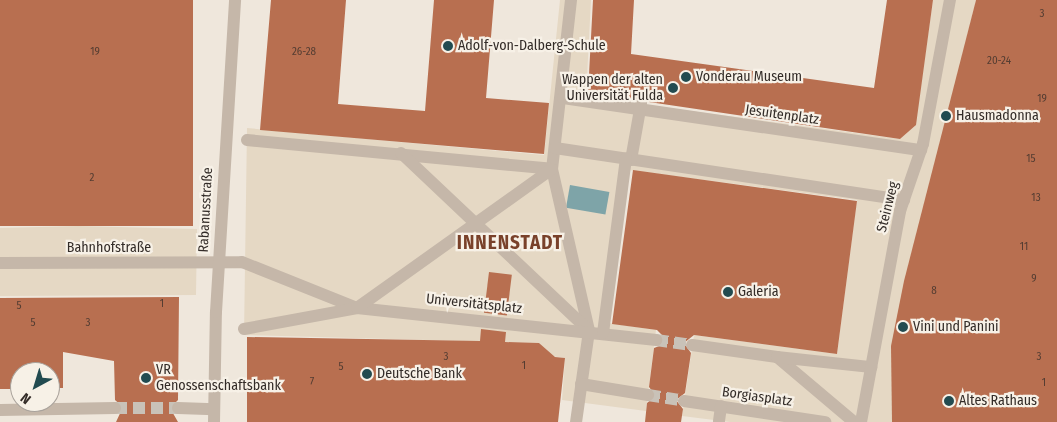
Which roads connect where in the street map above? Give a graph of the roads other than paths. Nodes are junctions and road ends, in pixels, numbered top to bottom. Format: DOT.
graph roads {
  1 [pos="235,0"];
  2 [pos="571,0"];
  3 [pos="950,0"];
  4 [pos="563,98"];
  5 [pos="640,107"];
  6 [pos="247,140"];
  7 [pos="555,148"];
  8 [pos="921,150"];
  9 [pos="401,153"];
  10 [pos="628,160"];
  11 [pos="552,169"];
  12 [pos="904,200"];
  13 [pos="476,224"];
  14 [pos="218,262"];
  15 [pos="0,263"];
  16 [pos="357,308"];
  17 [pos="244,329"];
  18 [pos="589,331"];
  19 [pos="603,333"];
  20 [pos="656,340"];
  21 [pos="692,345"];
  22 [pos="777,357"];
  23 [pos="871,367"];
  24 [pos="581,384"];
  25 [pos="648,395"];
  26 [pos="684,401"];
  27 [pos="721,406"];
  28 [pos="115,408"];
  29 [pos="178,408"];
  30 [pos="214,409"];
  31 [pos="0,410"];
  32 [pos="719,420"];
  33 [pos="214,422"];
  34 [pos="576,422"];
  35 [pos="825,422"];
  36 [pos="854,422"];
  37 [pos="861,422"];
  1 -- 14 [label="street, Rabanusstraße"];
  2 -- 4 [label="street"];
  3 -- 8 [label="street, Steinweg"];
  4 -- 5 [label="street, Jesuitenplatz"];
  4 -- 7 [label="street"];
  5 -- 8 [label="street, Jesuitenplatz"];
  5 -- 10 [label="street"];
  6 -- 9 [label="street"];
  7 -- 10 [label="street"];
  7 -- 11 [label="street"];
  8 -- 12 [label="street, Steinweg"];
  9 -- 11 [label="street"];
  9 -- 13 [label="street"];
  10 -- 12 [label="street"];
  10 -- 19 [label="street"];
  11 -- 13 [label="street, Universitätsplatz"];
  11 -- 18 [label="street"];
  12 -- 23 [label="street, Steinweg"];
  13 -- 16 [label="street, Universitätsplatz"];
  13 -- 18 [label="street"];
  14 -- 15 [label="street, Bahnhofstraße"];
  14 -- 16 [label="street, Universitätsplatz"];
  14 -- 30 [label="street, Rabanusstraße"];
  16 -- 17 [label="street, Universitätsplatz"];
  16 -- 18 [label="street, Universitätsplatz"];
  18 -- 19 [label="street, Universitätsplatz"];
  18 -- 24 [label="street"];
  19 -- 20 [label="street, Universitätsplatz"];
  21 -- 22 [label="street"];
  22 -- 23 [label="street"];
  22 -- 36 [label="street, Borgiasplatz"];
  23 -- 37 [label="street, Steinweg"];
  24 -- 25 [label="street"];
  24 -- 34 [label="street"];
  26 -- 27 [label="street, Borgiasplatz"];
  27 -- 32 [label="street"];
  27 -- 35 [label="street, Borgiasplatz"];
  28 -- 31 [label="street"];
  29 -- 30 [label="street"];
  30 -- 33 [label="street, Rabanusstraße"];
}
